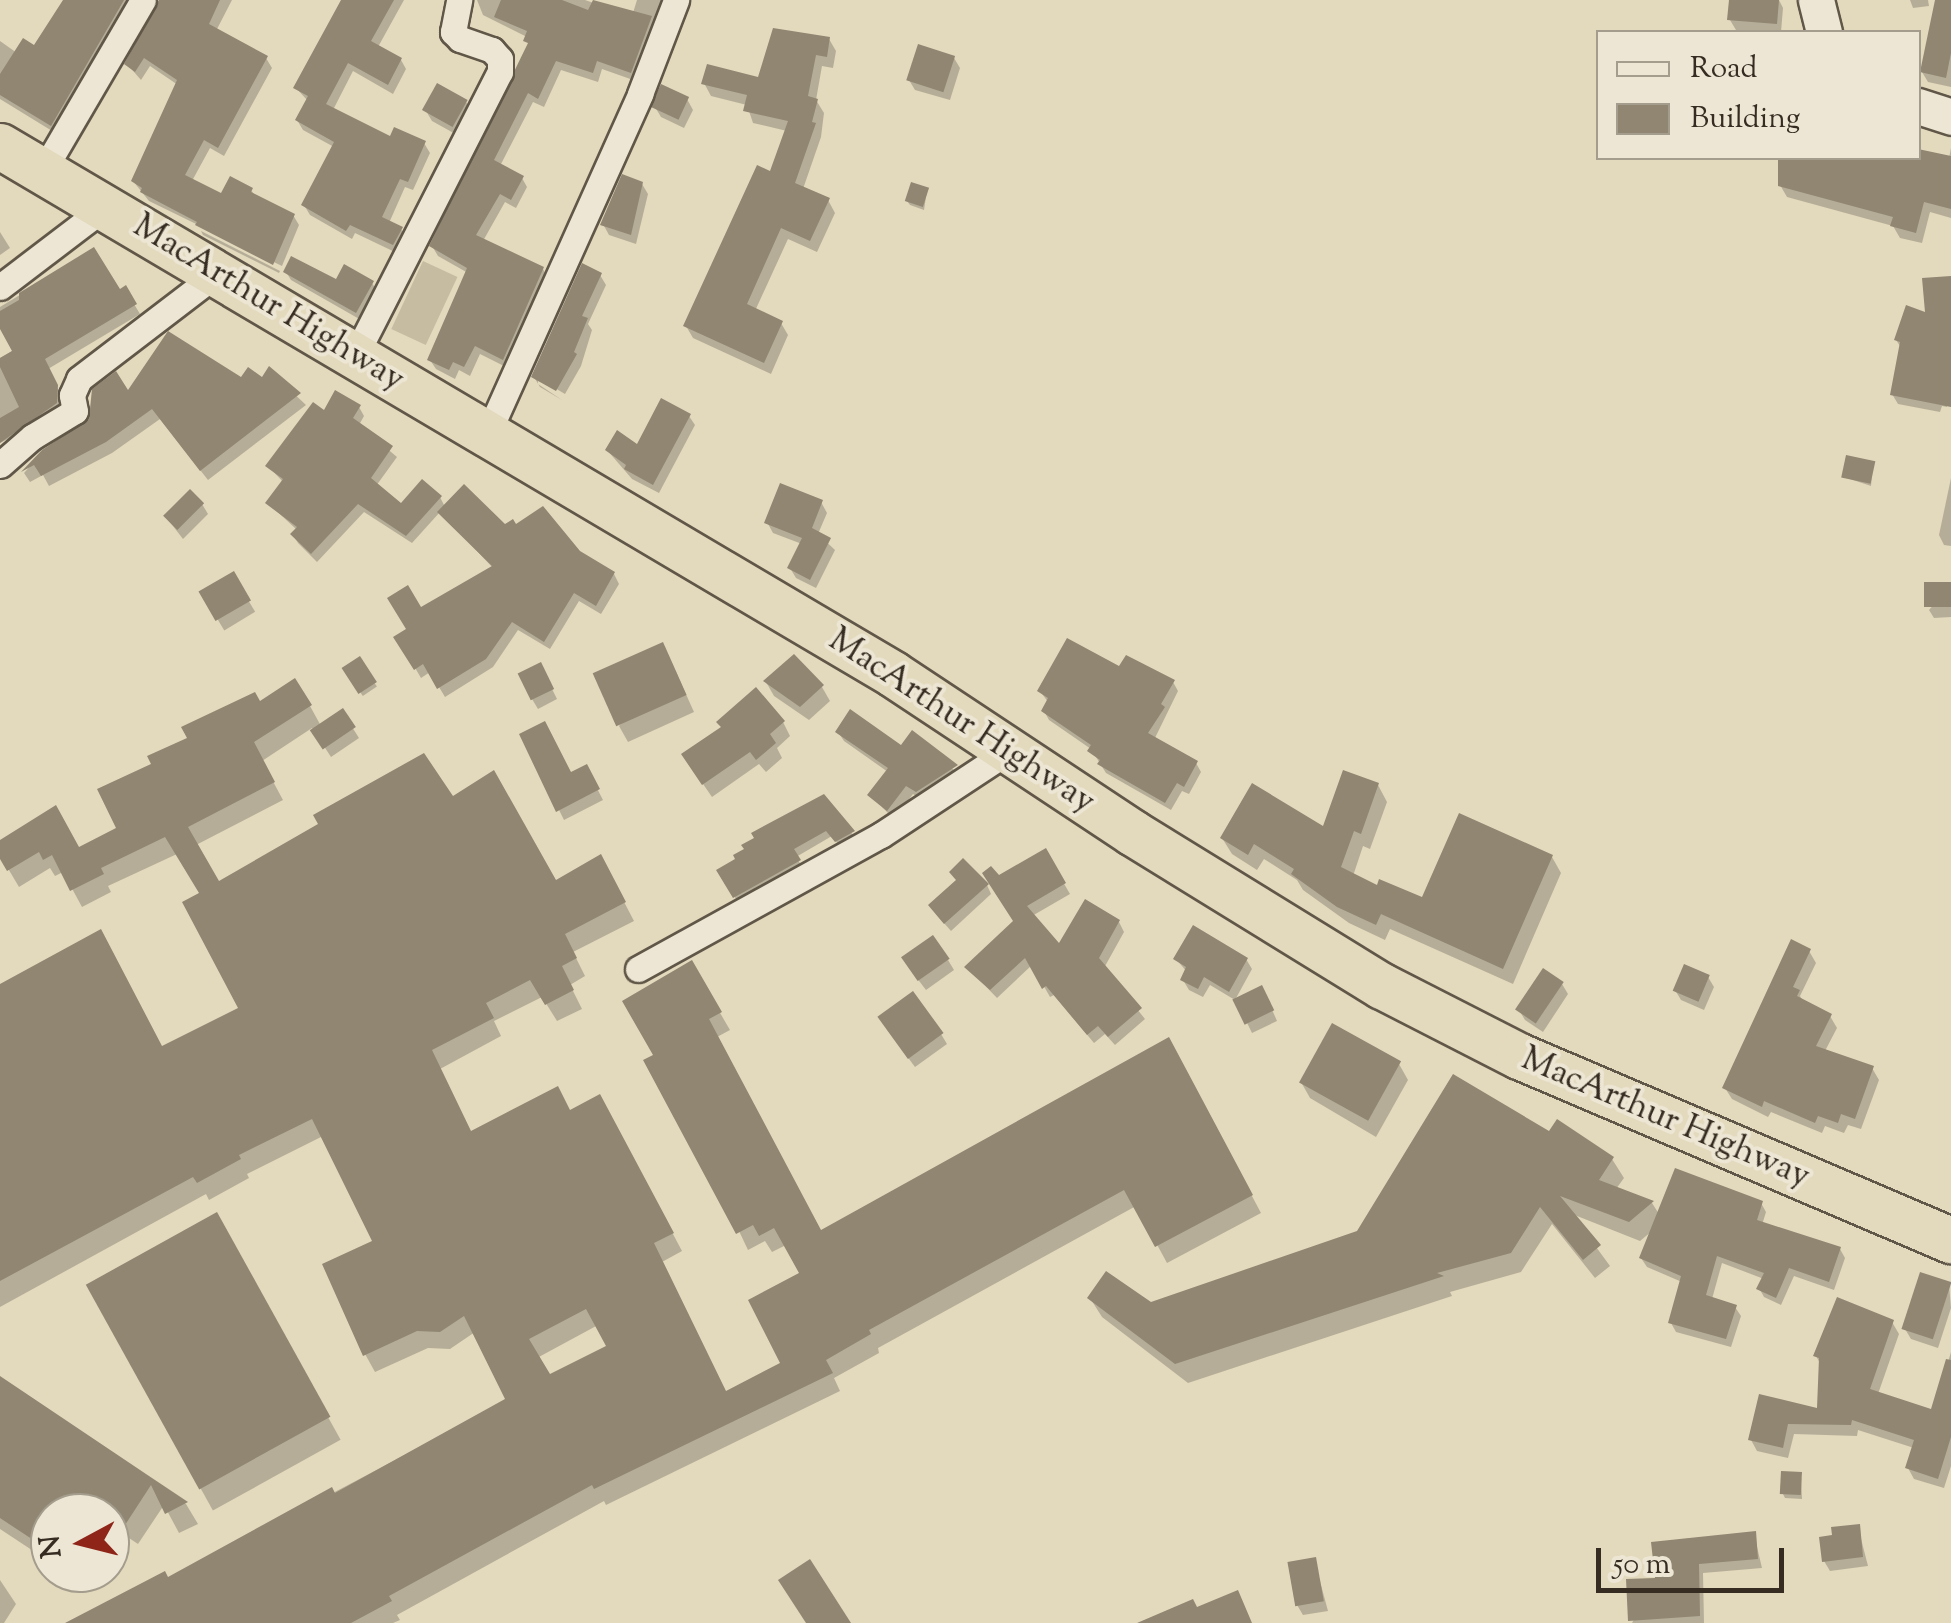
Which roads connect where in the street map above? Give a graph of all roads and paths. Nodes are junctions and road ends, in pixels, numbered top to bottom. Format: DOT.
graph roads {
  1 [pos="143,0"];
  2 [pos="459,0"];
  3 [pos="676,0"];
  4 [pos="1816,0"];
  5 [pos="1824,30"];
  6 [pos="1921,107"];
  7 [pos="1951,117"];
  8 [pos="0,146"];
  9 [pos="43,171"];
  10 [pos="104,207"];
  11 [pos="215,275"];
  12 [pos="0,288"];
  13 [pos="355,356"];
  14 [pos="488,432"];
  15 [pos="0,466"];
  16 [pos="1010,750"];
  17 [pos="638,969"];
  18 [pos="1951,1240"];
  1 -- 9 [label="street"];
  2 -- 13 [label="street"];
  3 -- 14 [label="street"];
  4 -- 5 [label="street"];
  6 -- 7 [label="street"];
  8 -- 9 [label="highway, MacArthur Highway"];
  9 -- 10 [label="highway, MacArthur Highway"];
  10 -- 11 [label="highway, MacArthur Highway"];
  10 -- 12 [label="street"];
  11 -- 13 [label="highway, MacArthur Highway"];
  11 -- 15 [label="street"];
  13 -- 14 [label="highway, MacArthur Highway"];
  14 -- 16 [label="highway, MacArthur Highway"];
  16 -- 17 [label="street"];
  16 -- 18 [label="highway, MacArthur Highway"];
}
